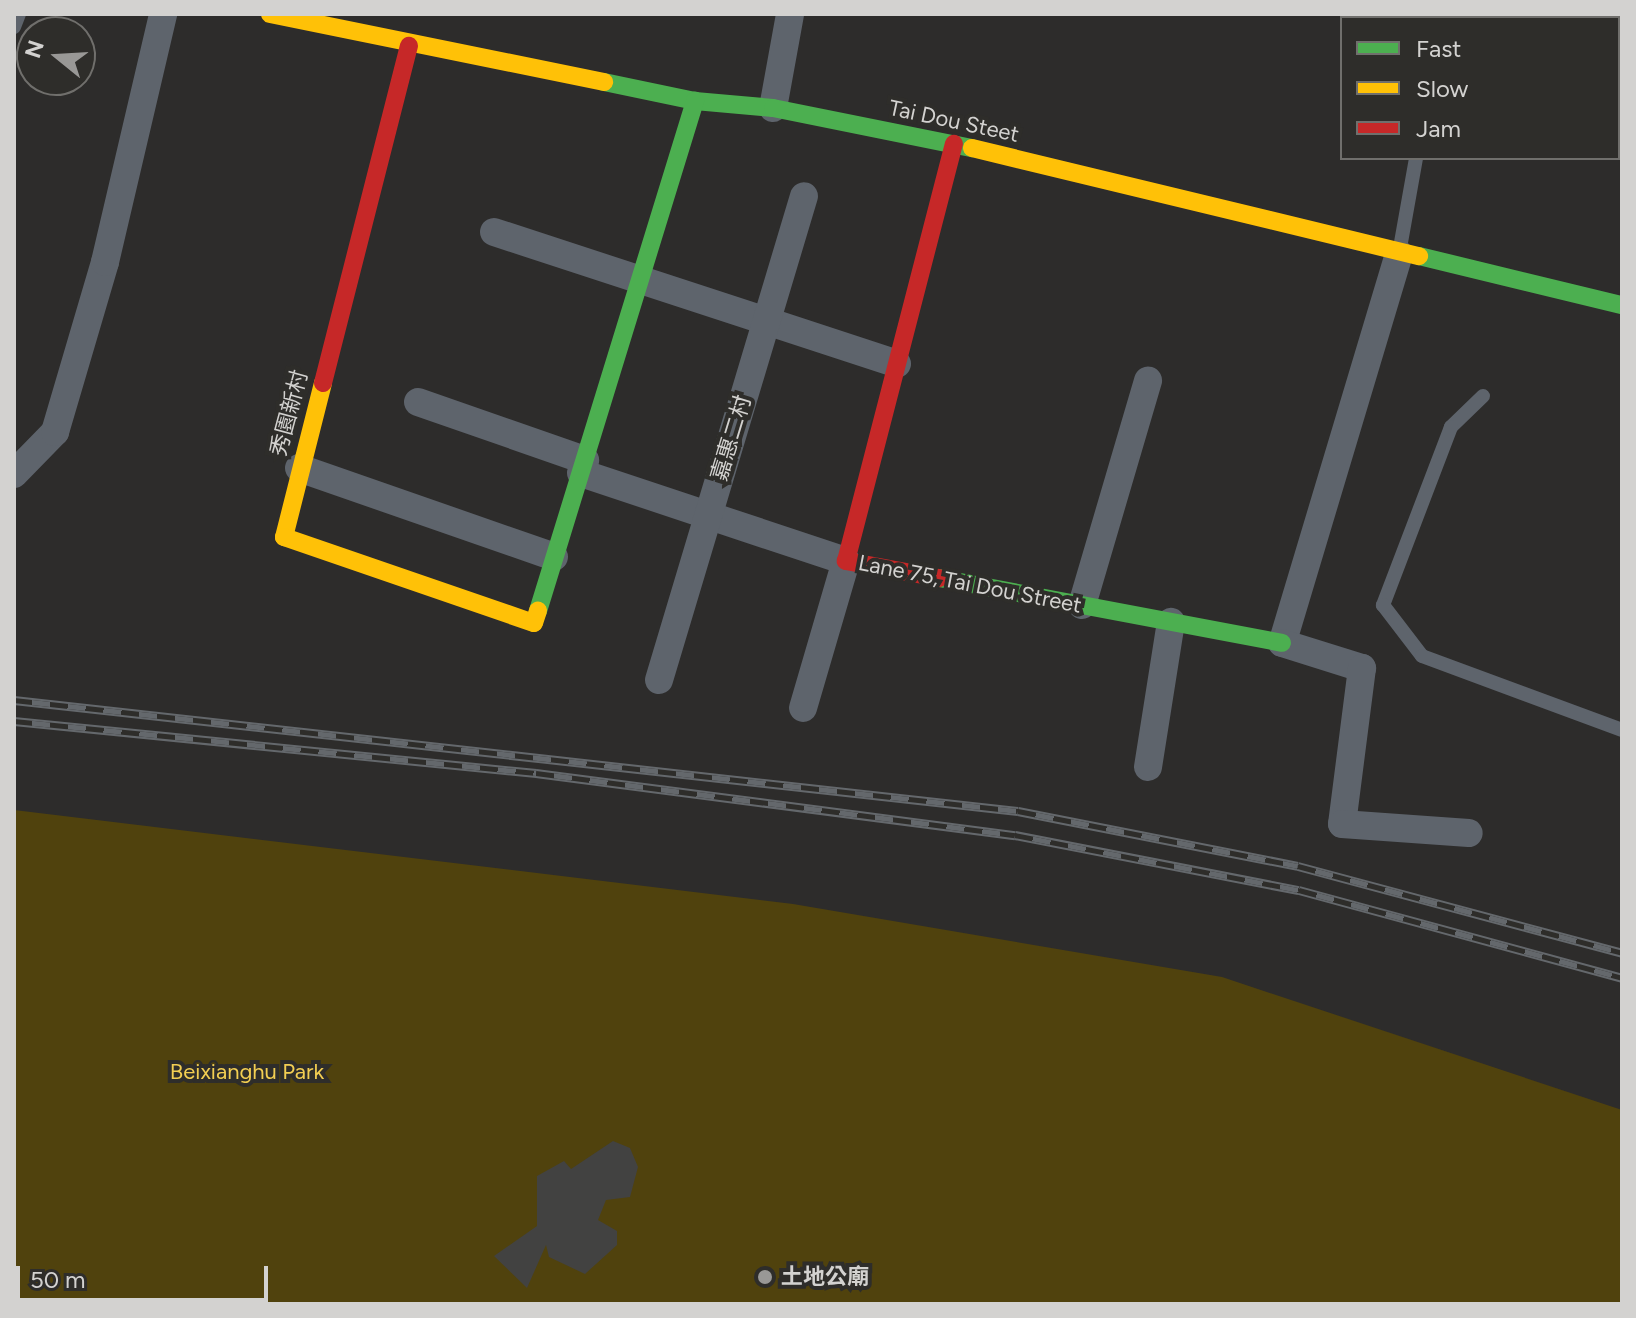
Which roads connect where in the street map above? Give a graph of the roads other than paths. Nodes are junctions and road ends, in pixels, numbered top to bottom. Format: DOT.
graph roads {
  1 [pos="19,14"];
  2 [pos="163,14"];
  3 [pos="270,14"];
  4 [pos="790,14"];
  5 [pos="14,27"];
  6 [pos="409,46"];
  7 [pos="695,101"];
  8 [pos="773,108"];
  9 [pos="954,144"];
  10 [pos="1416,160"];
  11 [pos="804,196"];
  12 [pos="494,232"];
  13 [pos="1399,254"];
  14 [pos="641,280"];
  15 [pos="1622,305"];
  16 [pos="767,319"];
  17 [pos="897,364"];
  18 [pos="1148,381"];
  19 [pos="1483,396"];
  20 [pos="418,402"];
  21 [pos="583,466"];
  22 [pos="299,468"];
  23 [pos="14,474"];
  24 [pos="709,514"];
  25 [pos="554,557"];
  26 [pos="846,561"];
  27 [pos="1082,605"];
  28 [pos="1171,622"];
  29 [pos="1282,643"];
  30 [pos="659,680"];
  31 [pos="803,708"];
  32 [pos="1622,730"];
  33 [pos="1148,767"];
  34 [pos="1469,833"];
  1 -- 5 [label="lane"];
  2 -- 23 [label="street"];
  3 -- 6 [label="street, Tai Dou Steet"];
  4 -- 8 [label="street"];
  6 -- 7 [label="street, Tai Dou Steet"];
  6 -- 22 [label="street, 秀園新村"];
  7 -- 8 [label="street, Tai Dou Steet"];
  7 -- 14 [label="street"];
  8 -- 9 [label="street, Tai Dou Steet"];
  9 -- 13 [label="street, Tai Dou Steet"];
  9 -- 17 [label="street, Lane 75, Tai Dou Street"];
  10 -- 13 [label="lane"];
  11 -- 16 [label="street, 嘉惠二村"];
  12 -- 14 [label="street"];
  13 -- 15 [label="street, Tai Dou Steet"];
  13 -- 29 [label="street"];
  14 -- 16 [label="street"];
  14 -- 21 [label="street"];
  16 -- 17 [label="street"];
  16 -- 24 [label="street, 嘉惠二村"];
  17 -- 26 [label="street, Lane 75, Tai Dou Street"];
  18 -- 27 [label="street"];
  19 -- 32 [label="lane"];
  20 -- 21 [label="street"];
  21 -- 24 [label="street"];
  21 -- 25 [label="street"];
  22 -- 25 [label="street"];
  22 -- 25 [label="street, 秀園新村"];
  24 -- 26 [label="street"];
  24 -- 30 [label="street, 嘉惠二村"];
  26 -- 27 [label="street, Lane 75, Tai Dou Street"];
  26 -- 31 [label="street"];
  27 -- 28 [label="street, Lane 75, Tai Dou Street"];
  28 -- 29 [label="street, Lane 75, Tai Dou Street"];
  28 -- 33 [label="street"];
  29 -- 34 [label="street, Lane 75, Tai Dou Street"];
}
